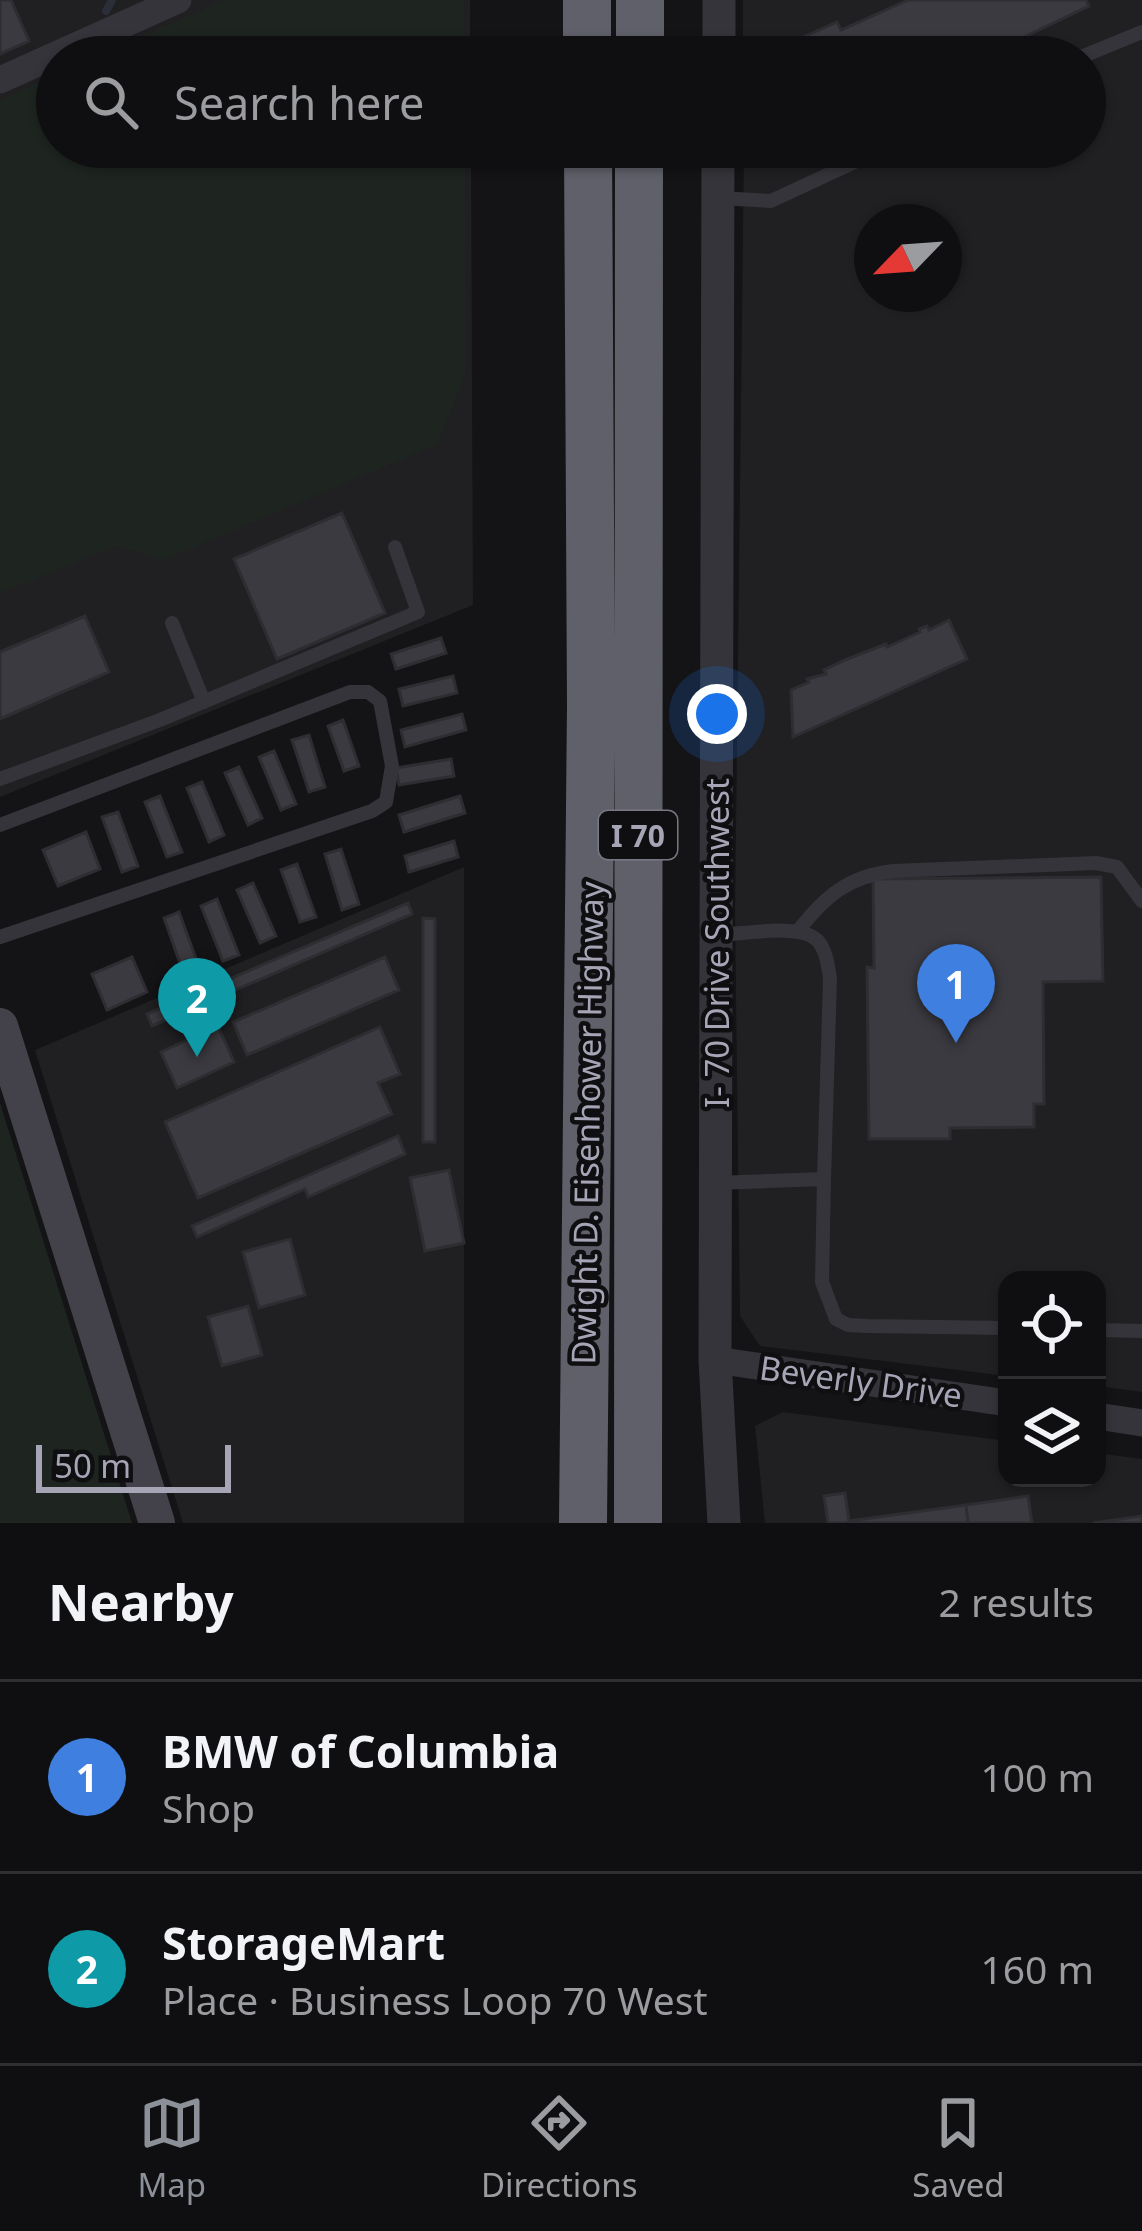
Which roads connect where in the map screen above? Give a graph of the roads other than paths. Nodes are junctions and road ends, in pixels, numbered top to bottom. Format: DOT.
graph roads {
  1 [pos="178,0"];
  2 [pos="587,0"];
  3 [pos="640,0"];
  4 [pos="719,0"];
  5 [pos="123,12"];
  6 [pos="1142,32"];
  7 [pos="80,36"];
  8 [pos="587,36"];
  9 [pos="640,36"];
  10 [pos="718,36"];
  11 [pos="1106,47"];
  12 [pos="36,60"];
  13 [pos="0,80"];
  14 [pos="588,168"];
  15 [pos="640,168"];
  16 [pos="718,168"];
  17 [pos="842,168"];
  18 [pos="718,198"];
  19 [pos="395,547"];
  20 [pos="172,623"];
  21 [pos="204,702"];
  22 [pos="0,778"];
  23 [pos="0,825"];
  24 [pos="1142,901"];
  25 [pos="798,931"];
  26 [pos="716,935"];
  27 [pos="0,937"];
  28 [pos="0,1026"];
  29 [pos="824,1179"];
  30 [pos="715,1183"];
  31 [pos="998,1328"];
  32 [pos="1106,1330"];
  33 [pos="1142,1331"];
  34 [pos="638,1360"];
  35 [pos="715,1360"];
  36 [pos="998,1402"];
  37 [pos="1106,1418"];
  38 [pos="1142,1423"];
  39 [pos="157,1523"];
  40 [pos="583,1523"];
  41 [pos="638,1523"];
  42 [pos="662,1523"];
  43 [pos="724,1523"];
  1 -- 5 [label="street"];
  2 -- 8 [label="highway"];
  3 -- 9 [label="highway"];
  4 -- 10 [label="street"];
  5 -- 7 [label="street"];
  6 -- 11 [label="lane"];
  12 -- 13 [label="street"];
  14 -- 40 [label="highway, Dwight D. Eisenhower Highway / I 70"];
  15 -- 34 [label="highway, Dwight D. Eisenhower Highway / I 70"];
  16 -- 18 [label="street, I- 70 Drive Southwest"];
  17 -- 18 [label="lane"];
  18 -- 26 [label="street, I- 70 Drive Southwest"];
  19 -- 21 [label="lane"];
  20 -- 21 [label="lane"];
  21 -- 22 [label="lane"];
  23 -- 27 [label="lane"];
  24 -- 25 [label="lane"];
  25 -- 26 [label="lane"];
  25 -- 29 [label="lane"];
  26 -- 30 [label="street, I- 70 Drive Southwest"];
  28 -- 39 [label="main road"];
  29 -- 30 [label="lane"];
  29 -- 31 [label="lane"];
  30 -- 35 [label="street, I- 70 Drive Southwest"];
  32 -- 33 [label="lane"];
  34 -- 41 [label="highway, Dwight D. Eisenhower Highway / I 70"];
  34 -- 42 [label="highway"];
  35 -- 36 [label="street, Beverly Drive"];
  35 -- 43 [label="street, I- 70 Drive Southwest"];
  37 -- 38 [label="street"];
}
